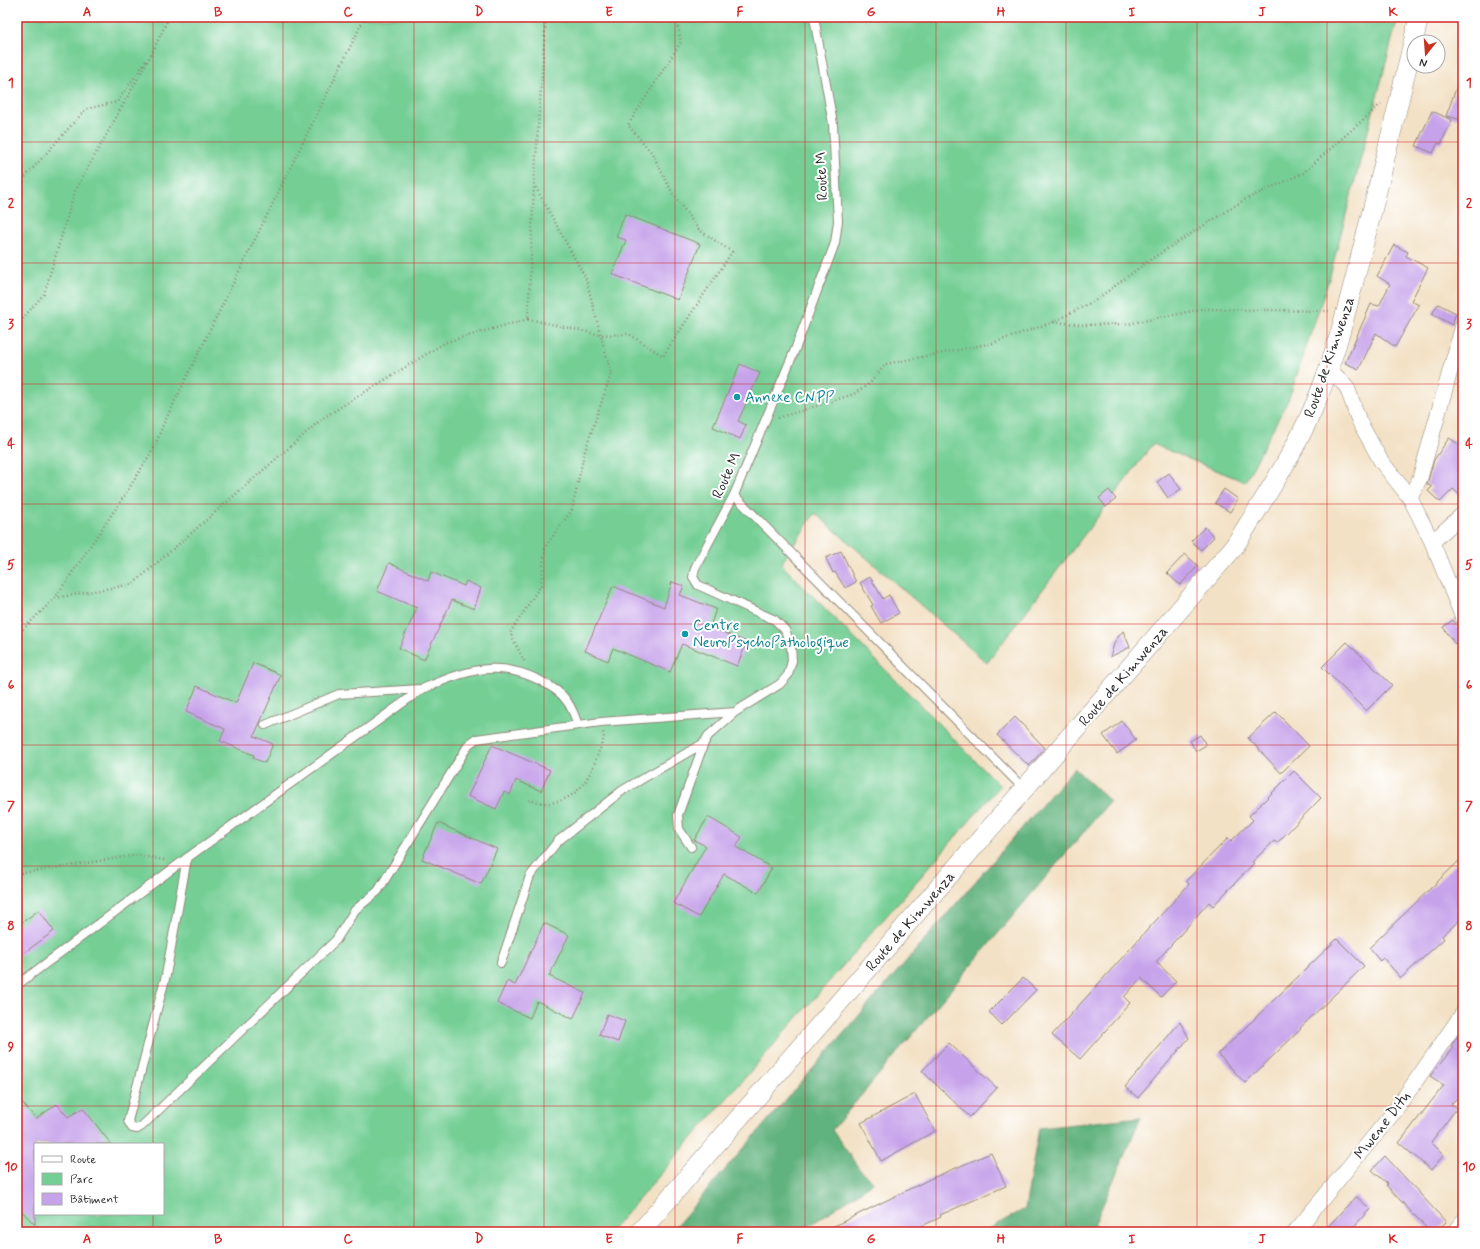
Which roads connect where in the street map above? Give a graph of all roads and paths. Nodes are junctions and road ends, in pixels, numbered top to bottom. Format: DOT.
graph roads {
  1 [pos="169,17"];
  2 [pos="365,17"];
  3 [pos="546,17"];
  4 [pos="676,17"];
  5 [pos="814,17"];
  6 [pos="1419,17"];
  7 [pos="153,51"];
  8 [pos="1403,85"];
  9 [pos="534,185"];
  10 [pos="17,186"];
  11 [pos="1346,312"];
  12 [pos="528,319"];
  13 [pos="1053,322"];
  14 [pos="1463,325"];
  15 [pos="17,334"];
  16 [pos="601,335"];
  17 [pos="1328,368"];
  18 [pos="764,422"];
  19 [pos="734,495"];
  20 [pos="1410,498"];
  21 [pos="1463,514"];
  22 [pos="1432,542"];
  23 [pos="55,598"];
  24 [pos="1462,614"];
  25 [pos="17,635"];
  26 [pos="531,676"];
  27 [pos="422,689"];
  28 [pos="735,712"];
  29 [pos="601,722"];
  30 [pos="265,725"];
  31 [pos="578,725"];
  32 [pos="704,743"];
  33 [pos="1024,789"];
  34 [pos="529,800"];
  35 [pos="691,847"];
  36 [pos="187,858"];
  37 [pos="179,865"];
  38 [pos="17,874"];
  39 [pos="502,963"];
  40 [pos="17,985"];
  41 [pos="1463,1013"];
  42 [pos="1463,1221"];
  43 [pos="640,1232"];
  44 [pos="1295,1232"];
  45 [pos="1454,1232"];
  1 -- 7 [label="path"];
  2 -- 23 [label="path"];
  3 -- 9 [label="path"];
  4 -- 16 [label="path"];
  5 -- 18 [label="lane, Route M"];
  6 -- 8 [label="street, Route de Kimwenza"];
  7 -- 10 [label="path"];
  7 -- 15 [label="path"];
  8 -- 11 [label="street, Route de Kimwenza"];
  8 -- 13 [label="path"];
  9 -- 12 [label="path"];
  9 -- 16 [label="path"];
  11 -- 13 [label="path"];
  11 -- 17 [label="street, Route de Kimwenza"];
  12 -- 16 [label="path"];
  12 -- 23 [label="path"];
  13 -- 18 [label="path"];
  14 -- 20 [label="street"];
  16 -- 26 [label="path"];
  17 -- 20 [label="street"];
  17 -- 33 [label="street, Route de Kimwenza"];
  18 -- 19 [label="lane, Route M"];
  19 -- 28 [label="lane, Route M"];
  19 -- 33 [label="lane"];
  20 -- 22 [label="street"];
  21 -- 22 [label="street"];
  22 -- 24 [label="street"];
  23 -- 25 [label="path"];
  26 -- 27 [label="lane"];
  26 -- 31 [label="lane"];
  27 -- 30 [label="lane"];
  27 -- 36 [label="lane"];
  28 -- 29 [label="lane"];
  28 -- 32 [label="lane, Route M"];
  29 -- 31 [label="lane"];
  29 -- 34 [label="path"];
  31 -- 36 [label="lane"];
  32 -- 35 [label="lane, Route M"];
  32 -- 39 [label="lane"];
  33 -- 43 [label="street, Route de Kimwenza"];
  36 -- 37 [label="lane"];
  37 -- 38 [label="path"];
  37 -- 40 [label="lane"];
  41 -- 44 [label="street, Mwene Ditu"];
  42 -- 45 [label="street"];
}
